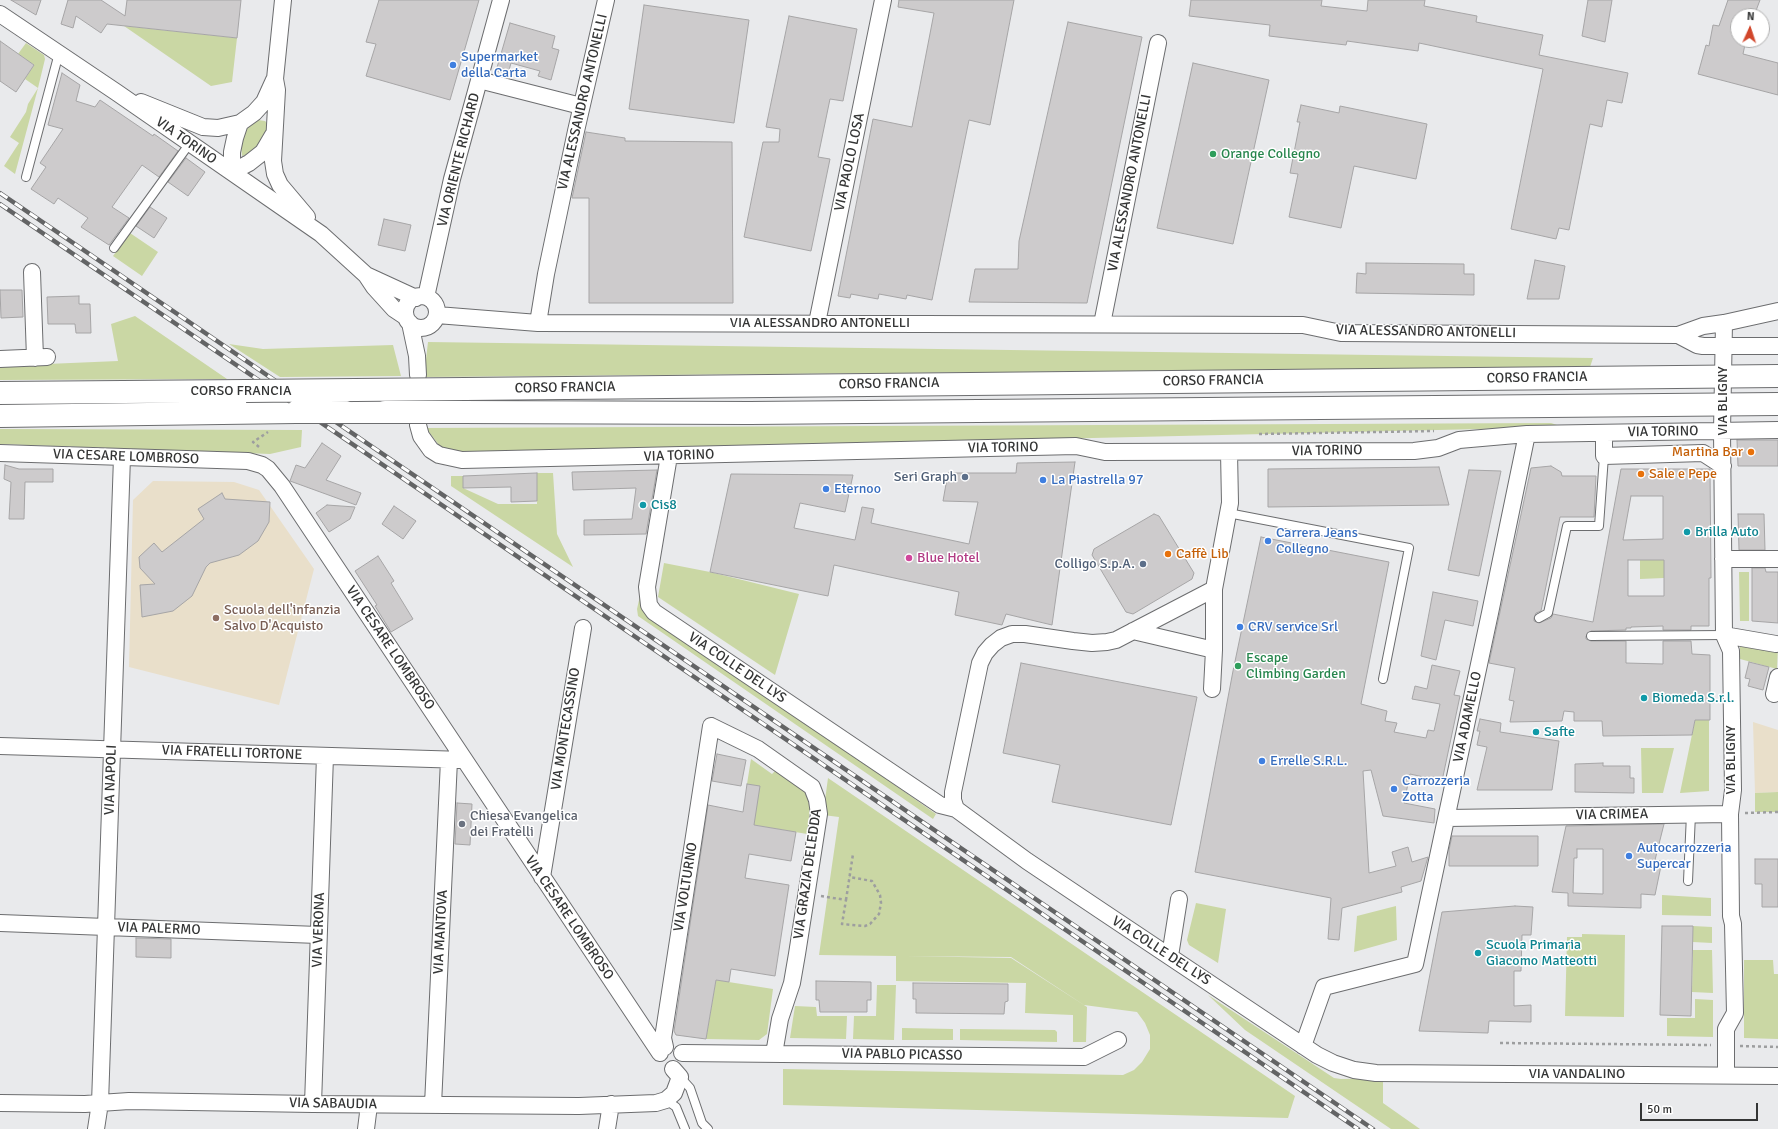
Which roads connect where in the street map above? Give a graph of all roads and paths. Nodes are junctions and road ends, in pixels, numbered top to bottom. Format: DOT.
graph roads {
  1 [pos="283,0"];
  2 [pos="501,0"];
  3 [pos="606,0"];
  4 [pos="883,0"];
  5 [pos="0,14"];
  6 [pos="1158,43"];
  7 [pos="59,53"];
  8 [pos="275,78"];
  9 [pos="479,80"];
  10 [pos="116,92"];
  11 [pos="581,106"];
  12 [pos="240,123"];
  13 [pos="274,134"];
  14 [pos="190,143"];
  15 [pos="232,172"];
  16 [pos="26,178"];
  17 [pos="321,234"];
  18 [pos="114,248"];
  19 [pos="32,272"];
  20 [pos="366,275"];
  21 [pos="421,297"];
  22 [pos="1778,312"];
  23 [pos="437,315"];
  24 [pos="408,320"];
  25 [pos="538,323"];
  26 [pos="817,323"];
  27 [pos="1724,323"];
  28 [pos="1102,324"];
  29 [pos="1678,335"];
  30 [pos="1723,346"];
  31 [pos="1778,346"];
  32 [pos="0,359"];
  33 [pos="418,375"];
  34 [pos="1723,376"];
  35 [pos="1778,376"];
  36 [pos="0,393"];
  37 [pos="1778,404"];
  38 [pos="1723,405"];
  39 [pos="0,416"];
  40 [pos="273,421"];
  41 [pos="418,425"];
  42 [pos="1778,430"];
  43 [pos="1722,431"];
  44 [pos="1604,433"];
  45 [pos="1527,434"];
  46 [pos="1229,452"];
  47 [pos="0,453"];
  48 [pos="669,456"];
  49 [pos="1604,456"];
  50 [pos="122,457"];
  51 [pos="262,465"];
  52 [pos="1723,466"];
  53 [pos="1228,513"];
  54 [pos="1723,559"];
  55 [pos="1778,559"];
  56 [pos="1214,589"];
  57 [pos="1539,618"];
  58 [pos="582,628"];
  59 [pos="1133,631"];
  60 [pos="1724,635"];
  61 [pos="1591,636"];
  62 [pos="1776,644"];
  63 [pos="1214,650"];
  64 [pos="1778,677"];
  65 [pos="1382,679"];
  66 [pos="1212,689"];
  67 [pos="1774,694"];
  68 [pos="711,726"];
  69 [pos="0,746"];
  70 [pos="111,749"];
  71 [pos="325,756"];
  72 [pos="456,760"];
  73 [pos="956,809"];
  74 [pos="1778,812"];
  75 [pos="1691,814"];
  76 [pos="1730,814"];
  77 [pos="1447,818"];
  78 [pos="853,854"];
  79 [pos="542,877"];
  80 [pos="850,877"];
  81 [pos="1688,881"];
  82 [pos="806,894"];
  83 [pos="1179,899"];
  84 [pos="846,900"];
  85 [pos="0,923"];
  86 [pos="107,927"];
  87 [pos="318,935"];
  88 [pos="1170,956"];
  89 [pos="1118,1040"];
  90 [pos="1500,1043"];
  91 [pos="1304,1046"];
  92 [pos="1726,1046"];
  93 [pos="1778,1047"];
  94 [pos="662,1050"];
  95 [pos="682,1053"];
  96 [pos="774,1054"];
  97 [pos="676,1073"];
  98 [pos="1376,1073"];
  99 [pos="1726,1075"];
  100 [pos="1778,1076"];
  101 [pos="666,1100"];
  102 [pos="0,1103"];
  103 [pos="100,1103"];
  104 [pos="313,1104"];
  105 [pos="611,1104"];
  106 [pos="370,1105"];
  107 [pos="433,1105"];
  108 [pos="96,1129"];
  109 [pos="366,1129"];
  110 [pos="607,1129"];
  111 [pos="685,1129"];
  112 [pos="708,1129"];
  1 -- 8 [label="street"];
  2 -- 9 [label="street, VIA ORIENTE RICHARD"];
  3 -- 11 [label="street, VIA ALESSANDRO ANTONELLI"];
  4 -- 26 [label="street, VIA PAOLO LOSA"];
  5 -- 7 [label="street, VIA TORINO"];
  6 -- 28 [label="street, VIA ALESSANDRO ANTONELLI"];
  7 -- 10 [label="street, VIA TORINO"];
  7 -- 16 [label="lane"];
  8 -- 12 [label="street"];
  8 -- 13 [label="street"];
  9 -- 11 [label="street"];
  9 -- 21 [label="street, VIA ORIENTE RICHARD"];
  10 -- 12 [label="street"];
  10 -- 14 [label="street, VIA TORINO"];
  11 -- 25 [label="street, VIA ALESSANDRO ANTONELLI"];
  12 -- 15 [label="street"];
  13 -- 15 [label="street"];
  13 -- 17 [label="street"];
  14 -- 15 [label="street, VIA TORINO"];
  14 -- 18 [label="lane"];
  15 -- 17 [label="street, VIA TORINO"];
  17 -- 20 [label="street, VIA TORINO"];
  19 -- 32 [label="street"];
  20 -- 21 [label="street, VIA TORINO"];
  20 -- 24 [label="street, VIA TORINO"];
  21 -- 23 [label="street, VIA TORINO"];
  21 -- 24 [label="street"];
  22 -- 27 [label="street, VIA ALESSANDRO ANTONELLI"];
  23 -- 24 [label="street, VIA TORINO"];
  23 -- 25 [label="street, VIA ALESSANDRO ANTONELLI"];
  24 -- 33 [label="street"];
  25 -- 26 [label="street, VIA ALESSANDRO ANTONELLI"];
  26 -- 28 [label="street, VIA ALESSANDRO ANTONELLI"];
  27 -- 29 [label="street, VIA ALESSANDRO ANTONELLI"];
  27 -- 30 [label="street, VIA BLIGNY"];
  28 -- 29 [label="street, VIA ALESSANDRO ANTONELLI"];
  29 -- 30 [label="street, VIA ALESSANDRO ANTONELLI"];
  30 -- 31 [label="street"];
  30 -- 34 [label="street, VIA BLIGNY"];
  34 -- 35 [label="main road, CORSO FRANCIA"];
  34 -- 36 [label="main road, CORSO FRANCIA, bridge"];
  34 -- 38 [label="street, VIA BLIGNY"];
  37 -- 38 [label="main road, CORSO FRANCIA"];
  38 -- 40 [label="main road, CORSO FRANCIA, bridge"];
  38 -- 43 [label="street, VIA BLIGNY"];
  39 -- 40 [label="main road, CORSO FRANCIA"];
  40 -- 51 [label="path"];
  41 -- 48 [label="street, VIA TORINO"];
  42 -- 43 [label="street"];
  43 -- 44 [label="street, VIA TORINO"];
  43 -- 52 [label="street, VIA BLIGNY"];
  44 -- 45 [label="street, VIA TORINO"];
  44 -- 49 [label="street"];
  45 -- 46 [label="street, VIA TORINO"];
  45 -- 77 [label="street, VIA ADAMELLO"];
  46 -- 48 [label="street, VIA TORINO"];
  46 -- 53 [label="street"];
  47 -- 50 [label="street, VIA CESARE LOMBROSO"];
  48 -- 73 [label="street, VIA COLLE DEL LYS"];
  49 -- 52 [label="street, VIA TORINO"];
  49 -- 57 [label="lane"];
  50 -- 51 [label="street, VIA CESARE LOMBROSO"];
  50 -- 70 [label="street, VIA NAPOLI"];
  51 -- 72 [label="street, VIA CESARE LOMBROSO"];
  52 -- 54 [label="street, VIA BLIGNY"];
  53 -- 56 [label="street"];
  53 -- 65 [label="lane"];
  54 -- 55 [label="street"];
  54 -- 60 [label="street, VIA BLIGNY"];
  56 -- 59 [label="street"];
  56 -- 63 [label="street"];
  58 -- 79 [label="street, VIA MONTECASSINO"];
  59 -- 63 [label="street"];
  59 -- 73 [label="street"];
  60 -- 61 [label="lane"];
  60 -- 62 [label="street"];
  60 -- 76 [label="street, VIA BLIGNY"];
  63 -- 66 [label="street"];
  64 -- 67 [label="street"];
  68 -- 82 [label="street, VIA GRAZIA DELEDDA"];
  68 -- 94 [label="street, VIA VOLTURNO"];
  69 -- 70 [label="street, VIA FRATELLI TORTONE"];
  70 -- 71 [label="street, VIA FRATELLI TORTONE"];
  70 -- 86 [label="street, VIA NAPOLI"];
  71 -- 72 [label="street, VIA FRATELLI TORTONE"];
  71 -- 87 [label="street, VIA VERONA"];
  72 -- 79 [label="street, VIA CESARE LOMBROSO"];
  72 -- 107 [label="street, VIA MANTOVA"];
  73 -- 88 [label="street, VIA COLLE DEL LYS"];
  74 -- 76 [label="path"];
  75 -- 76 [label="street, VIA CRIMEA"];
  75 -- 77 [label="street, VIA CRIMEA"];
  75 -- 81 [label="lane"];
  76 -- 92 [label="street, VIA BLIGNY"];
  77 -- 91 [label="street, VIA ADAMELLO"];
  78 -- 80 [label="path"];
  79 -- 94 [label="street, VIA CESARE LOMBROSO"];
  80 -- 84 [label="path"];
  80 -- 84 [label="path"];
  82 -- 84 [label="path"];
  82 -- 96 [label="street, VIA GRAZIA DELEDDA"];
  83 -- 88 [label="street"];
  85 -- 86 [label="street, VIA PALERMO"];
  86 -- 87 [label="street, VIA PALERMO"];
  86 -- 103 [label="street, VIA NAPOLI"];
  87 -- 104 [label="street, VIA VERONA"];
  88 -- 91 [label="street, VIA COLLE DEL LYS"];
  89 -- 96 [label="street, VIA PABLO PICASSO"];
  90 -- 92 [label="path"];
  91 -- 98 [label="street, VIA COLLE DEL LYS"];
  92 -- 93 [label="path"];
  92 -- 99 [label="street, VIA BLIGNY"];
  94 -- 95 [label="street"];
  94 -- 97 [label="street"];
  95 -- 96 [label="street, VIA PABLO PICASSO"];
  95 -- 97 [label="street"];
  97 -- 101 [label="street"];
  97 -- 112 [label="lane"];
  98 -- 99 [label="street, VIA VANDALINO"];
  99 -- 100 [label="street, VIA VANDALINO"];
  101 -- 105 [label="street, VIA SABAUDIA"];
  101 -- 111 [label="lane"];
  102 -- 103 [label="street, VIA SABAUDIA"];
  103 -- 104 [label="street, VIA SABAUDIA"];
  103 -- 108 [label="street, VIA NAPOLI"];
  104 -- 106 [label="street, VIA SABAUDIA"];
  105 -- 107 [label="street, VIA SABAUDIA"];
  105 -- 110 [label="street"];
  106 -- 107 [label="street, VIA SABAUDIA"];
  106 -- 109 [label="street"];
}
